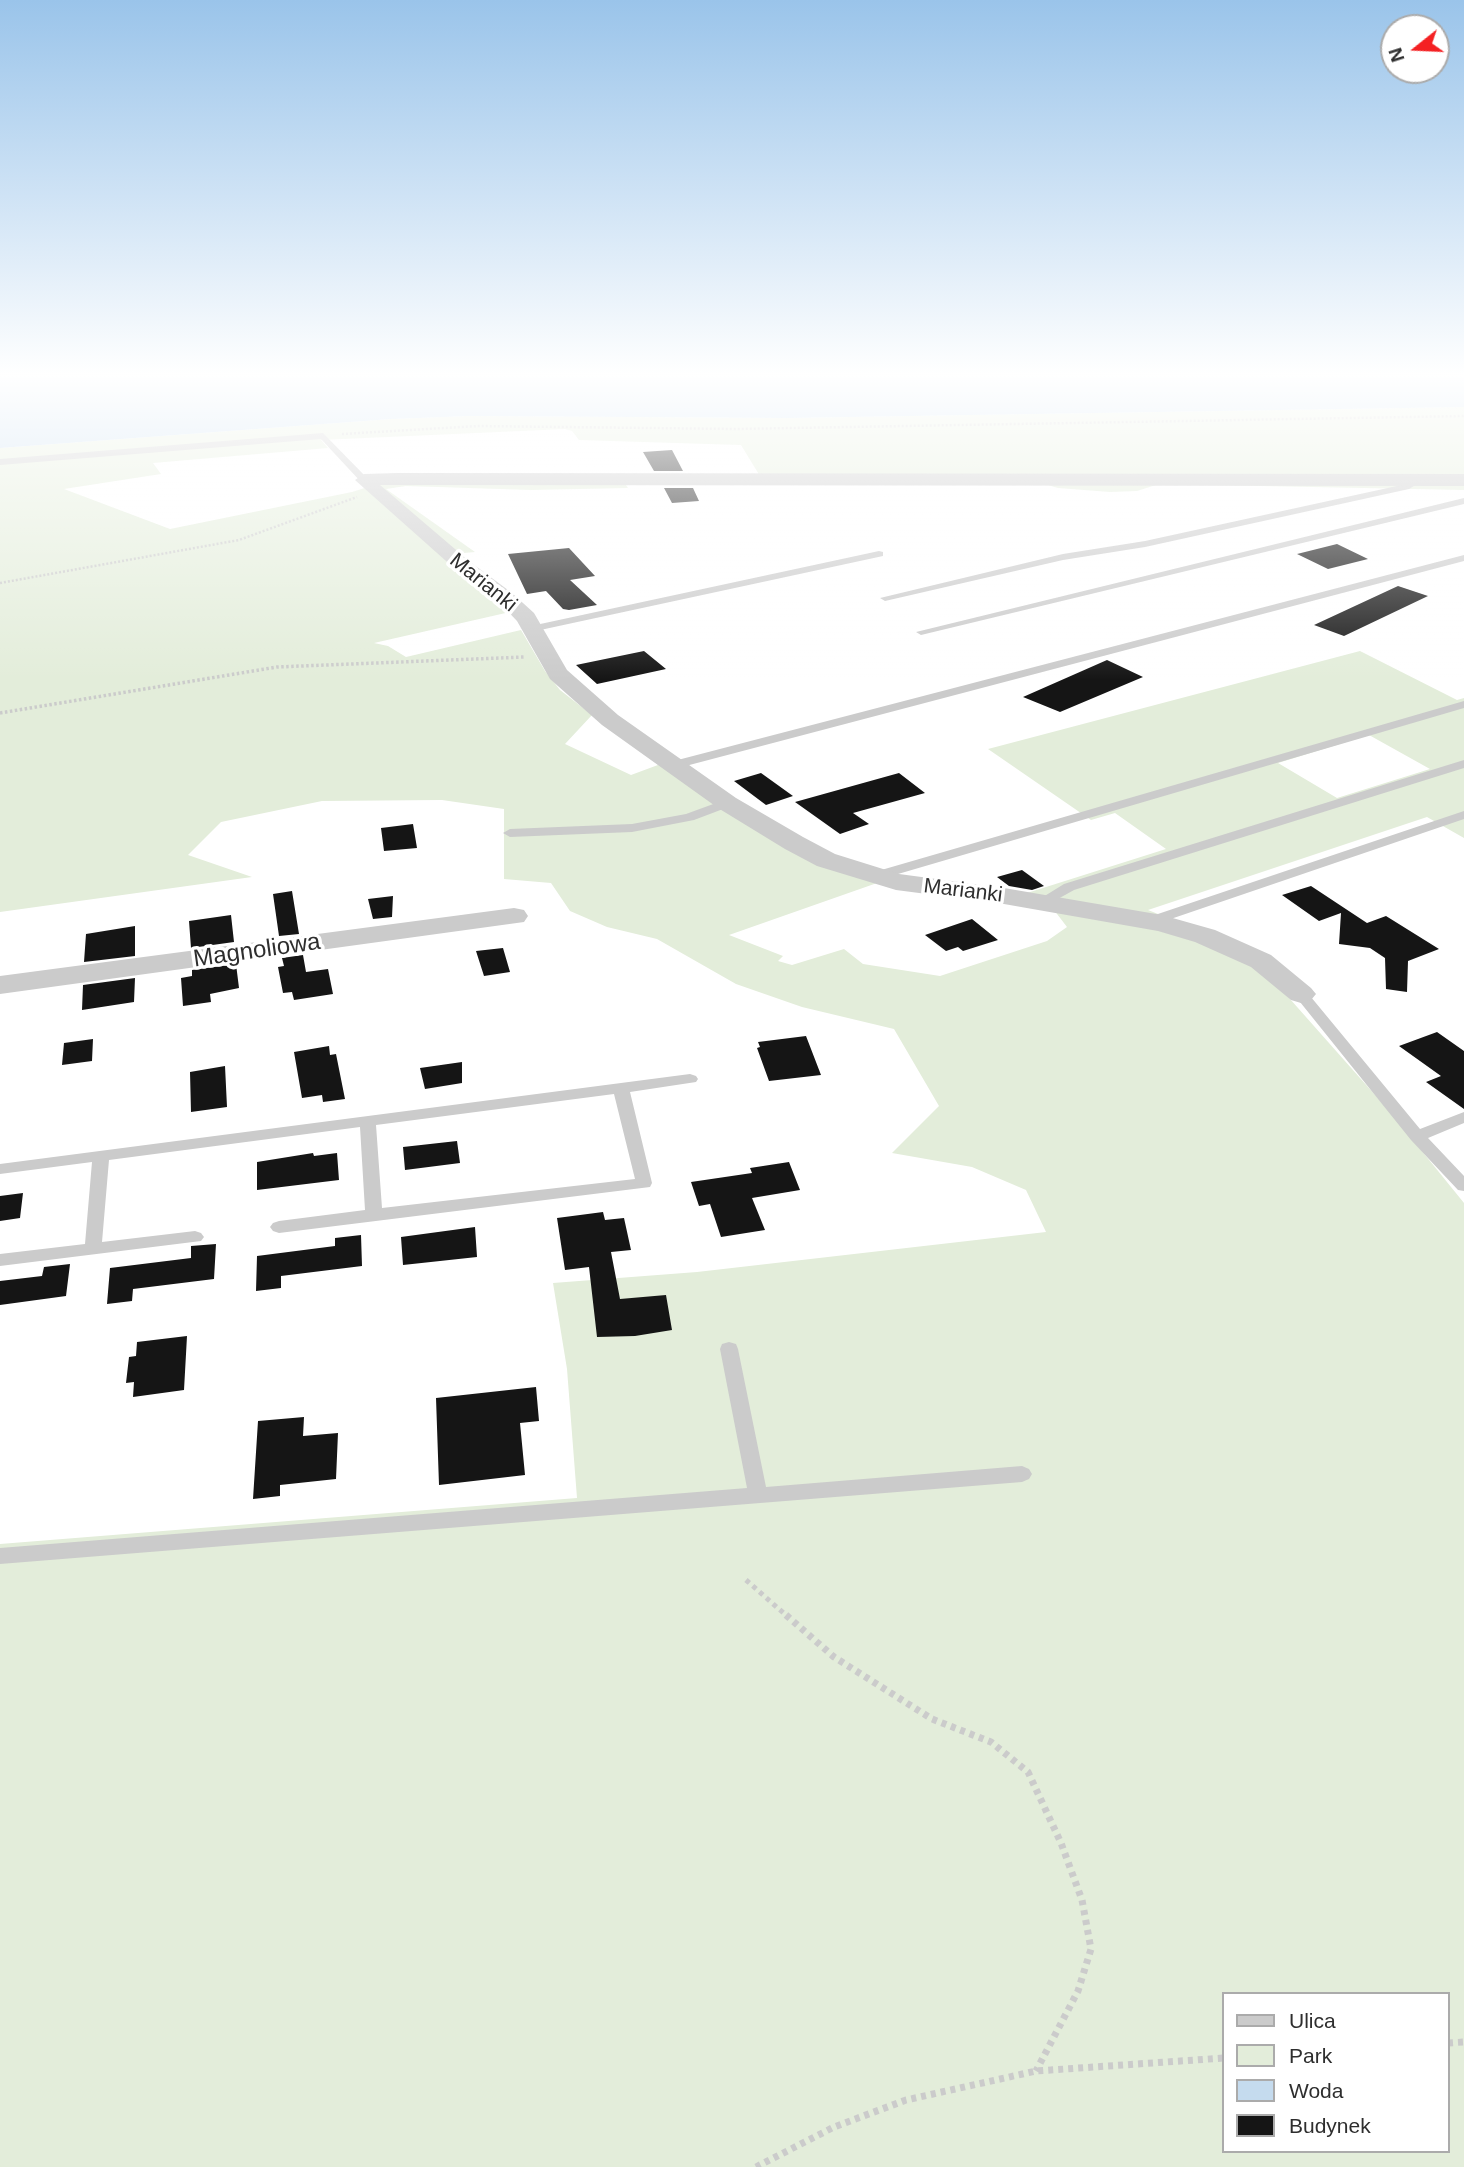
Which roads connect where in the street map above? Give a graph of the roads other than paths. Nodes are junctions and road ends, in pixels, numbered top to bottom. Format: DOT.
graph roads {
  1 [pos="363,478"];
  2 [pos="397,478"];
  3 [pos="462,478"];
  4 [pos="1412,480"];
  5 [pos="1464,480"];
  6 [pos="369,485"];
  7 [pos="1464,501"];
  8 [pos="879,554"];
  9 [pos="1464,558"];
  10 [pos="885,598"];
  11 [pos="531,629"];
  12 [pos="921,632"];
  13 [pos="1464,704"];
  14 [pos="1464,764"];
  15 [pos="674,765"];
  16 [pos="727,803"];
  17 [pos="1464,815"];
  18 [pos="510,833"];
  19 [pos="876,876"];
  20 [pos="1042,902"];
  21 [pos="514,916"];
  22 [pos="1151,921"];
  23 [pos="0,985"];
  24 [pos="1301,995"];
  25 [pos="690,1079"];
  26 [pos="621,1088"];
  27 [pos="1464,1117"];
  28 [pos="368,1121"];
  29 [pos="1418,1136"];
  30 [pos="102,1156"];
  31 [pos="0,1169"];
  32 [pos="1464,1186"];
  33 [pos="374,1215"];
  34 [pos="279,1227"];
  35 [pos="195,1237"];
  36 [pos="93,1249"];
  37 [pos="0,1260"];
  38 [pos="729,1349"];
  39 [pos="1021,1474"];
  40 [pos="758,1495"];
  41 [pos="0,1556"];
  1 -- 6 [label="lane"];
  2 -- 6 [label="street"];
  3 -- 4 [label="street"];
  4 -- 5 [label="street"];
  4 -- 10 [label="lane"];
  6 -- 11 [label="street, Marianki"];
  7 -- 12 [label="lane"];
  8 -- 11 [label="lane"];
  9 -- 15 [label="lane"];
  11 -- 15 [label="street, Marianki"];
  13 -- 19 [label="lane"];
  14 -- 20 [label="lane"];
  15 -- 16 [label="street, Marianki"];
  16 -- 18 [label="lane"];
  16 -- 19 [label="street, Marianki"];
  17 -- 22 [label="lane"];
  19 -- 20 [label="street, Marianki"];
  20 -- 22 [label="street, Marianki"];
  21 -- 23 [label="street, Magnoliowa"];
  22 -- 24 [label="street, Marianki"];
  24 -- 29 [label="lane, Marianki"];
  25 -- 26 [label="lane"];
  26 -- 28 [label="lane"];
  26 -- 33 [label="lane"];
  27 -- 29 [label="lane"];
  28 -- 30 [label="lane"];
  28 -- 33 [label="lane"];
  29 -- 32 [label="lane, Marianki"];
  30 -- 31 [label="lane"];
  30 -- 36 [label="lane"];
  33 -- 34 [label="lane"];
  35 -- 36 [label="lane"];
  36 -- 37 [label="lane"];
  38 -- 40 [label="lane"];
  39 -- 40 [label="lane"];
  40 -- 41 [label="lane"];
}
